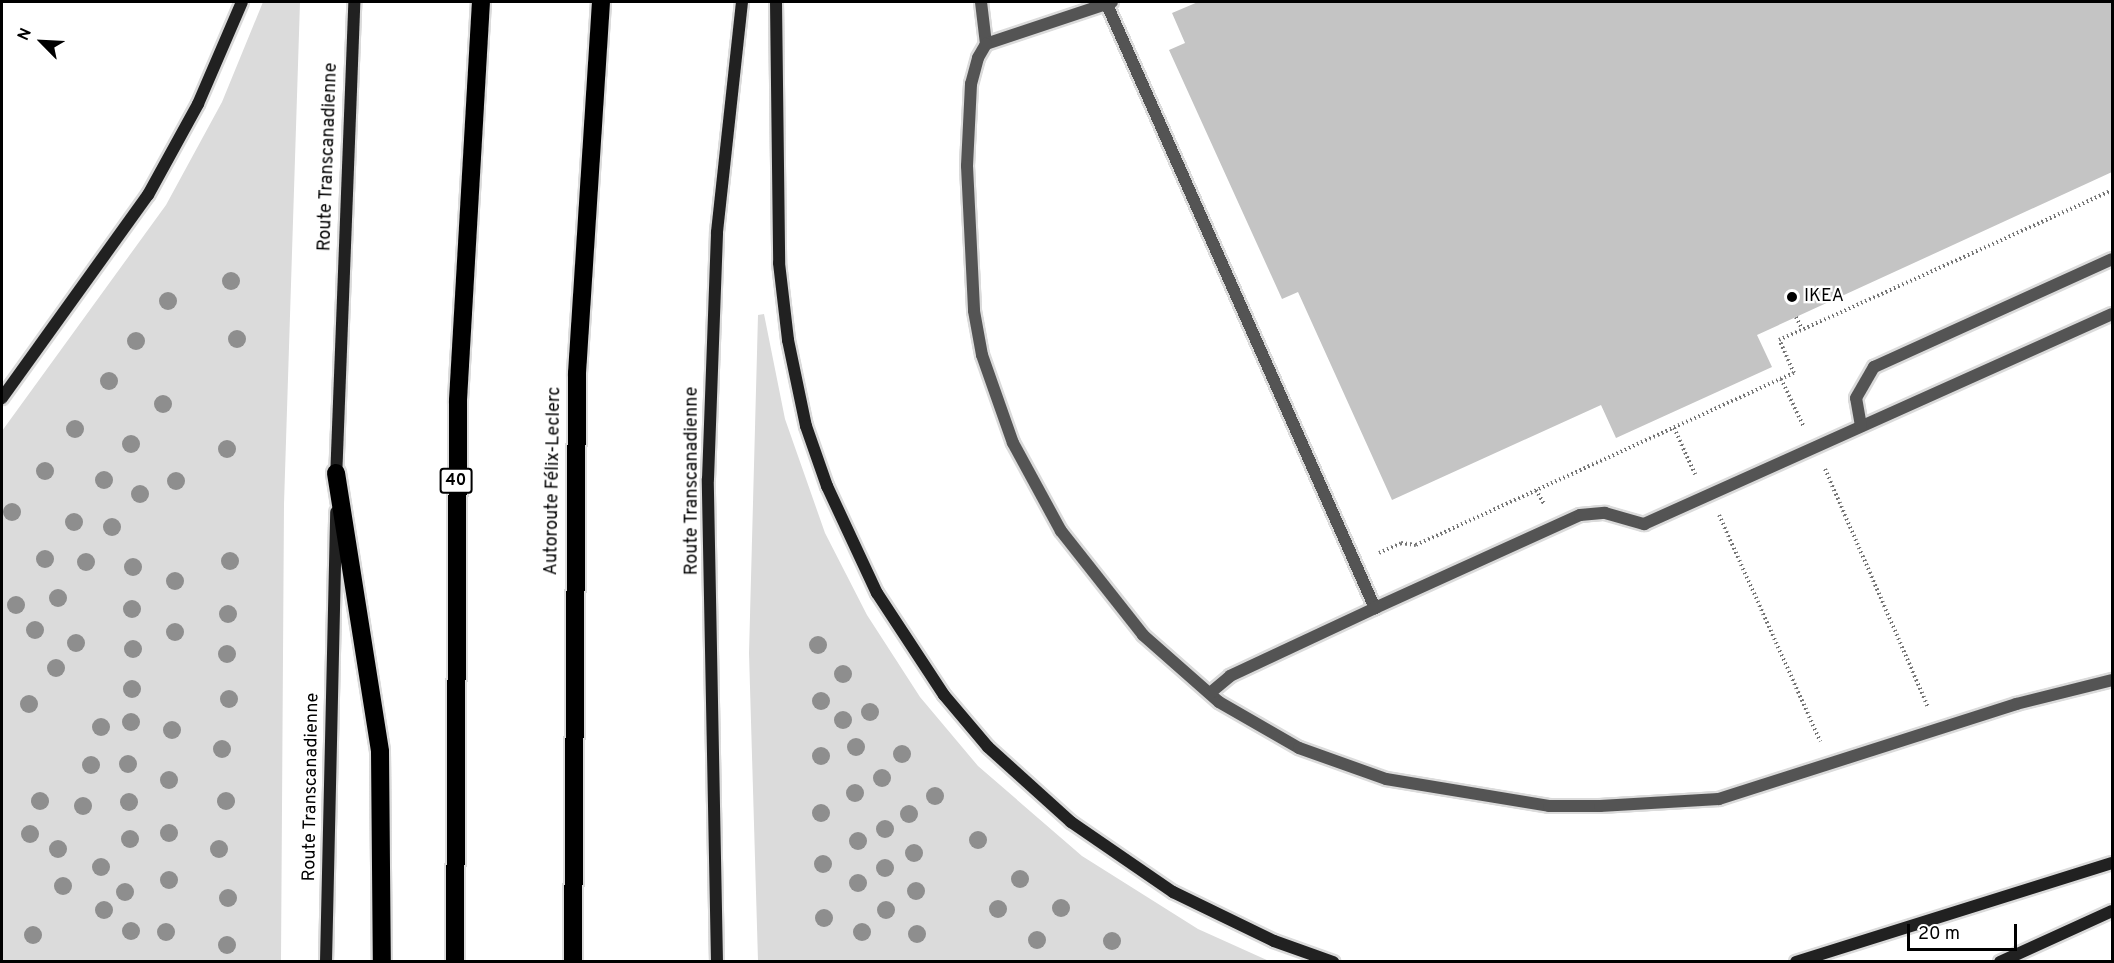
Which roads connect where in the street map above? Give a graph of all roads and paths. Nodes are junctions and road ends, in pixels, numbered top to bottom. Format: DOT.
graph roads {
  1 [pos="242,2"];
  2 [pos="354,2"];
  3 [pos="481,2"];
  4 [pos="601,2"];
  5 [pos="742,2"];
  6 [pos="776,2"];
  7 [pos="981,2"];
  8 [pos="1110,4"];
  9 [pos="986,44"];
  10 [pos="2112,190"];
  11 [pos="2112,259"];
  12 [pos="2112,314"];
  13 [pos="1796,317"];
  14 [pos="1802,329"];
  15 [pos="1781,379"];
  16 [pos="2,398"];
  17 [pos="1861,426"];
  18 [pos="1674,428"];
  19 [pos="1805,428"];
  20 [pos="1822,462"];
  21 [pos="336,473"];
  22 [pos="1696,475"];
  23 [pos="1536,490"];
  24 [pos="1716,509"];
  25 [pos="1546,510"];
  26 [pos="1372,556"];
  27 [pos="1375,608"];
  28 [pos="2112,680"];
  29 [pos="1210,693"];
  30 [pos="1938,730"];
  31 [pos="1830,765"];
  32 [pos="2112,863"];
  33 [pos="2112,911"];
  34 [pos="326,962"];
  35 [pos="382,962"];
  36 [pos="455,962"];
  37 [pos="573,962"];
  38 [pos="717,962"];
  39 [pos="1333,962"];
  40 [pos="1796,962"];
  41 [pos="2000,962"];
  1 -- 16 [label="main road"];
  2 -- 21 [label="main road, Route Transcanadienne"];
  3 -- 36 [label="highway, 40"];
  4 -- 37 [label="highway, Autoroute Félix-Leclerc"];
  5 -- 38 [label="main road, Route Transcanadienne"];
  6 -- 39 [label="main road"];
  7 -- 9 [label="lane"];
  8 -- 9 [label="lane"];
  8 -- 27 [label="lane"];
  9 -- 29 [label="lane"];
  10 -- 14 [label="path"];
  11 -- 17 [label="lane"];
  12 -- 17 [label="lane"];
  13 -- 14 [label="path"];
  14 -- 15 [label="path"];
  15 -- 18 [label="path"];
  15 -- 19 [label="path"];
  17 -- 27 [label="lane"];
  18 -- 22 [label="path"];
  18 -- 23 [label="path"];
  20 -- 30 [label="path"];
  21 -- 34 [label="main road, Route Transcanadienne"];
  21 -- 35 [label="highway"];
  23 -- 25 [label="path"];
  23 -- 26 [label="path"];
  24 -- 31 [label="path"];
  27 -- 29 [label="lane"];
  28 -- 30 [label="lane"];
  29 -- 31 [label="lane"];
  30 -- 31 [label="lane"];
  32 -- 40 [label="main road"];
  33 -- 41 [label="main road"];
}
